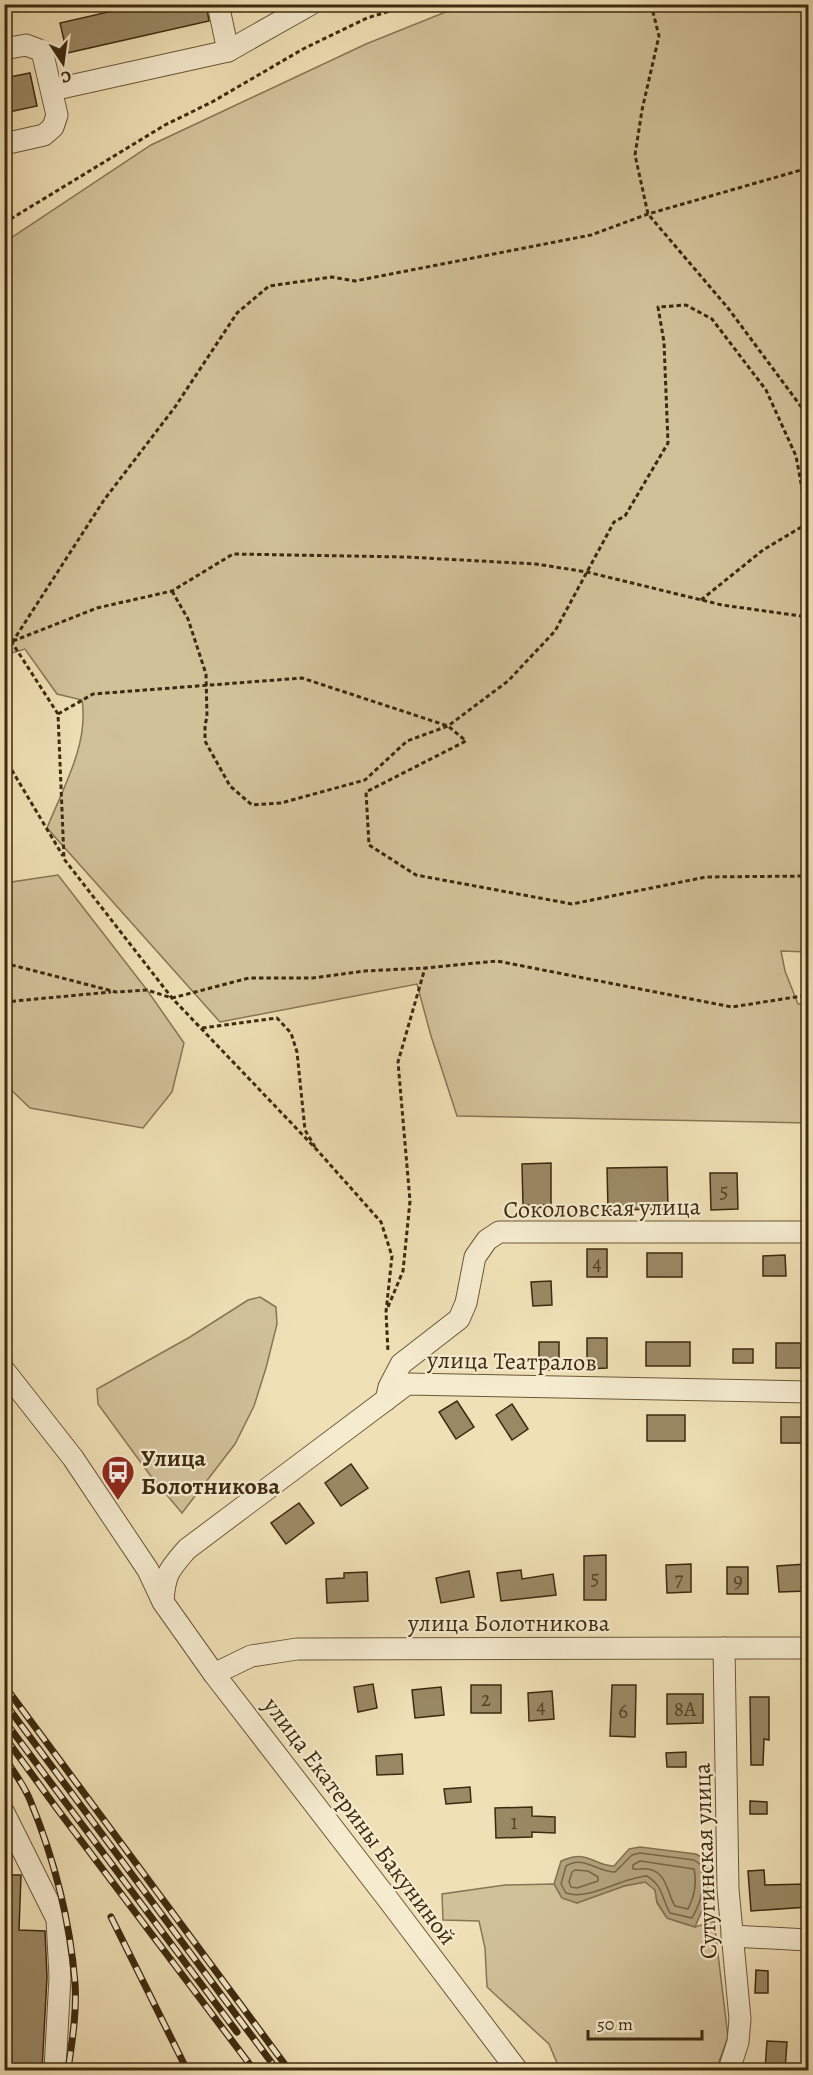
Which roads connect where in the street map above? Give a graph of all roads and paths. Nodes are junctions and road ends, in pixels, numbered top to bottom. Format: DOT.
graph roads {
  1 [pos="218,4"];
  2 [pos="311,4"];
  3 [pos="413,4"];
  4 [pos="651,4"];
  5 [pos="4,49"];
  6 [pos="228,51"];
  7 [pos="52,90"];
  8 [pos="4,144"];
  9 [pos="808,168"];
  10 [pos="648,214"];
  11 [pos="4,223"];
  12 [pos="808,416"];
  13 [pos="808,522"];
  14 [pos="587,572"];
  15 [pos="172,591"];
  16 [pos="701,600"];
  17 [pos="808,617"];
  18 [pos="4,638"];
  19 [pos="11,641"];
  20 [pos="4,655"];
  21 [pos="206,686"];
  22 [pos="58,714"];
  23 [pos="448,726"];
  24 [pos="4,757"];
  25 [pos="64,859"];
  26 [pos="808,876"];
  27 [pos="4,963"];
  28 [pos="425,968"];
  29 [pos="116,992"];
  30 [pos="808,994"];
  31 [pos="172,998"];
  32 [pos="4,1002"];
  33 [pos="202,1028"];
  34 [pos="318,1151"];
  35 [pos="808,1232"];
  36 [pos="386,1312"];
  37 [pos="388,1355"];
  38 [pos="4,1370"];
  39 [pos="808,1392"];
  40 [pos="386,1400"];
  41 [pos="163,1602"];
  42 [pos="808,1647"];
  43 [pos="724,1648"];
  44 [pos="214,1674"];
  45 [pos="4,1813"];
  46 [pos="732,1936"];
  47 [pos="808,1940"];
  48 [pos="55,2070"];
  49 [pos="516,2070"];
  50 [pos="729,2070"];
  1 -- 6 [label="street"];
  2 -- 6 [label="street"];
  3 -- 11 [label="path"];
  4 -- 10 [label="path"];
  5 -- 7 [label="street"];
  6 -- 7 [label="street"];
  7 -- 8 [label="street"];
  9 -- 10 [label="path"];
  10 -- 12 [label="path"];
  10 -- 19 [label="path"];
  13 -- 14 [label="path"];
  13 -- 16 [label="path"];
  14 -- 15 [label="path"];
  14 -- 16 [label="path"];
  14 -- 23 [label="path"];
  15 -- 19 [label="path"];
  15 -- 21 [label="path"];
  16 -- 17 [label="path"];
  18 -- 19 [label="path"];
  19 -- 20 [label="path"];
  19 -- 22 [label="path"];
  21 -- 22 [label="path"];
  21 -- 23 [label="path"];
  21 -- 23 [label="path"];
  22 -- 25 [label="path"];
  23 -- 26 [label="path"];
  24 -- 25 [label="path"];
  25 -- 31 [label="path"];
  27 -- 29 [label="path"];
  28 -- 30 [label="path"];
  28 -- 31 [label="path"];
  28 -- 36 [label="path"];
  29 -- 31 [label="path"];
  29 -- 32 [label="path"];
  31 -- 33 [label="path"];
  33 -- 34 [label="path"];
  33 -- 34 [label="path"];
  34 -- 36 [label="path"];
  35 -- 40 [label="street, Соколовская улица"];
  36 -- 37 [label="path"];
  38 -- 41 [label="street, улица Екатерины Бакуниной"];
  39 -- 40 [label="street, улица Театралов"];
  40 -- 41 [label="street, улица Театралов"];
  41 -- 44 [label="street, улица Екатерины Бакуниной"];
  42 -- 43 [label="street, улица Болотникова"];
  43 -- 44 [label="street, улица Болотникова"];
  43 -- 46 [label="street, Сутугинская улица"];
  44 -- 49 [label="street, улица Екатерины Бакуниной"];
  45 -- 48 [label="street"];
  46 -- 47 [label="street"];
  46 -- 50 [label="street, Сутугинская улица"];
}
